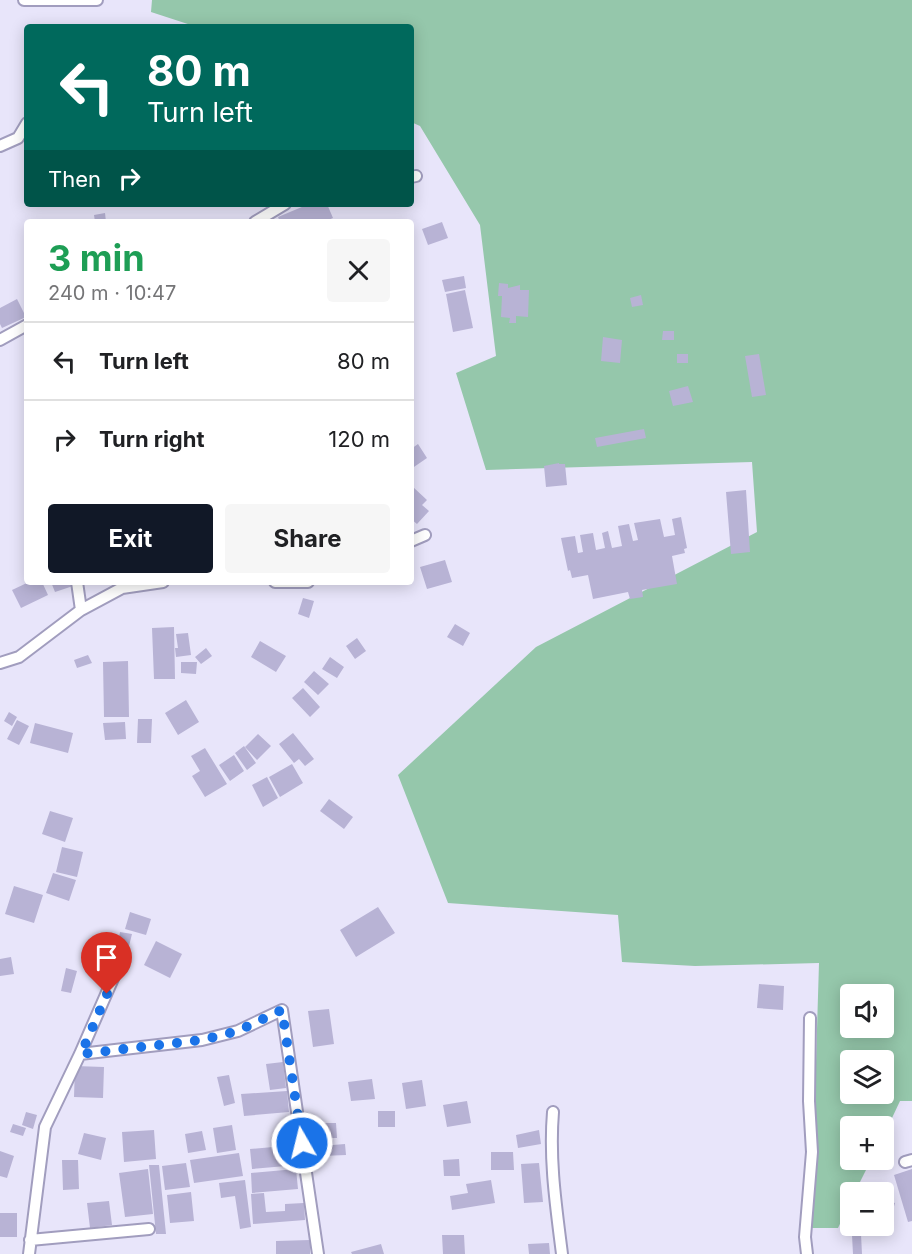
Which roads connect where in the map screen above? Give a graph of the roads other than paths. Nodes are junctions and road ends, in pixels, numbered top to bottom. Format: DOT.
graph roads {
  1 [pos="24,0"];
  2 [pos="97,0"];
  3 [pos="24,128"];
  4 [pos="0,146"];
  5 [pos="280,207"];
  6 [pos="260,219"];
  7 [pos="24,328"];
  8 [pos="0,340"];
  9 [pos="425,536"];
  10 [pos="414,540"];
  11 [pos="77,585"];
  12 [pos="124,585"];
  13 [pos="81,610"];
  14 [pos="0,663"];
  15 [pos="116,974"];
  16 [pos="810,1018"];
  17 [pos="81,1054"];
  18 [pos="553,1112"];
  19 [pos="149,1229"];
  20 [pos="30,1240"];
  21 [pos="29,1254"];
  22 [pos="318,1254"];
  23 [pos="562,1254"];
  24 [pos="807,1254"];
  1 -- 2 [label="street"];
  3 -- 4 [label="street"];
  5 -- 6 [label="street"];
  7 -- 8 [label="street"];
  9 -- 10 [label="street"];
  11 -- 13 [label="street"];
  12 -- 13 [label="street"];
  13 -- 14 [label="street"];
  15 -- 17 [label="street"];
  16 -- 24 [label="street"];
  17 -- 20 [label="street"];
  17 -- 22 [label="street"];
  18 -- 23 [label="street"];
  19 -- 20 [label="street"];
  20 -- 21 [label="street"];
}
